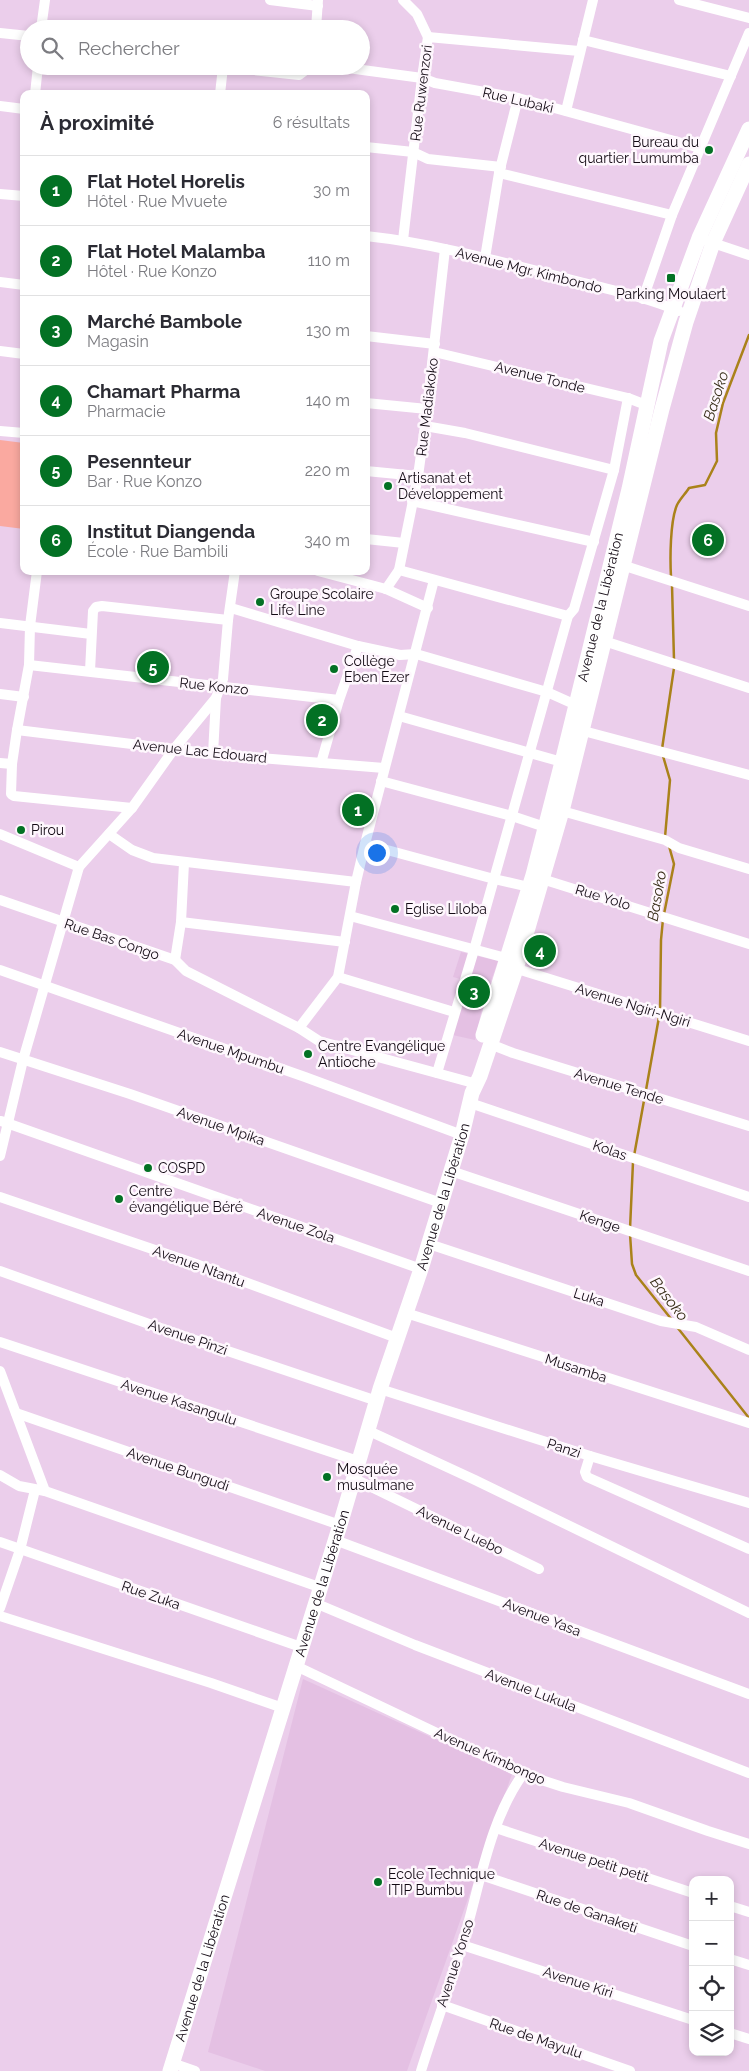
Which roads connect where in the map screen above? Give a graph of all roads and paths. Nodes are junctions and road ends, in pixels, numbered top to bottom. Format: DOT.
graph roads {
  1 [pos="45,0"];
  2 [pos="270,0"];
  3 [pos="403,0"];
  4 [pos="593,0"];
  5 [pos="679,0"];
  6 [pos="318,3"];
  7 [pos="749,18"];
  8 [pos="42,20"];
  9 [pos="317,20"];
  10 [pos="0,33"];
  11 [pos="749,33"];
  12 [pos="20,35"];
  13 [pos="428,37"];
  14 [pos="583,40"];
  15 [pos="579,51"];
  16 [pos="370,71"];
  17 [pos="37,75"];
  18 [pos="219,75"];
  19 [pos="731,76"];
  20 [pos="422,78"];
  21 [pos="35,90"];
  22 [pos="220,90"];
  23 [pos="518,98"];
  24 [pos="0,106"];
  25 [pos="20,108"];
  26 [pos="566,111"];
  27 [pos="749,129"];
  28 [pos="370,147"];
  29 [pos="700,148"];
  30 [pos="413,152"];
  31 [pos="749,164"];
  32 [pos="500,170"];
  33 [pos="0,194"];
  34 [pos="20,196"];
  35 [pos="672,215"];
  36 [pos="370,236"];
  37 [pos="403,240"];
  38 [pos="706,241"];
  39 [pos="445,249"];
  40 [pos="749,255"];
  41 [pos="485,258"];
  42 [pos="0,282"];
  43 [pos="20,284"];
  44 [pos="643,299"];
  45 [pos="673,308"];
  46 [pos="689,314"];
  47 [pos="370,337"];
  48 [pos="434,348"];
  49 [pos="0,351"];
  50 [pos="20,354"];
  51 [pos="628,398"];
  52 [pos="370,403"];
  53 [pos="646,405"];
  54 [pos="427,409"];
  55 [pos="425,426"];
  56 [pos="0,430"];
  57 [pos="20,432"];
  58 [pos="614,470"];
  59 [pos="370,471"];
  60 [pos="418,476"];
  61 [pos="412,501"];
  62 [pos="370,539"];
  63 [pos="594,542"];
  64 [pos="404,543"];
  65 [pos="622,565"];
  66 [pos="399,570"];
  67 [pos="36,575"];
  68 [pos="235,575"];
  69 [pos="333,575"];
  70 [pos="434,580"];
  71 [pos="386,589"];
  72 [pos="749,606"];
  73 [pos="231,608"];
  74 [pos="428,608"];
  75 [pos="568,616"];
  76 [pos="228,620"];
  77 [pos="0,623"];
  78 [pos="30,626"];
  79 [pos="91,634"];
  80 [pos="604,641"];
  81 [pos="358,646"];
  82 [pos="416,654"];
  83 [pos="29,665"];
  84 [pos="90,672"];
  85 [pos="221,687"];
  86 [pos="749,688"];
  87 [pos="547,692"];
  88 [pos="0,694"];
  89 [pos="24,697"];
  90 [pos="216,698"];
  91 [pos="339,700"];
  92 [pos="576,705"];
  93 [pos="399,716"];
  94 [pos="576,729"];
  95 [pos="17,730"];
  96 [pos="174,749"];
  97 [pos="530,753"];
  98 [pos="213,754"];
  99 [pos="321,762"];
  100 [pos="562,762"];
  101 [pos="0,763"];
  102 [pos="12,764"];
  103 [pos="384,768"];
  104 [pos="749,775"];
  105 [pos="381,781"];
  106 [pos="132,808"];
  107 [pos="562,811"];
  108 [pos="512,816"];
  109 [pos="545,827"];
  110 [pos="0,834"];
  111 [pos="109,834"];
  112 [pos="365,844"];
  113 [pos="184,863"];
  114 [pos="79,868"];
  115 [pos="749,869"];
  116 [pos="494,879"];
  117 [pos="542,879"];
  118 [pos="356,882"];
  119 [pos="529,887"];
  120 [pos="0,900"];
  121 [pos="350,916"];
  122 [pos="62,922"];
  123 [pos="181,922"];
  124 [pos="345,942"];
  125 [pos="749,944"];
  126 [pos="474,950"];
  127 [pos="175,960"];
  128 [pos="509,964"];
  129 [pos="0,970"];
  130 [pos="338,978"];
  131 [pos="44,986"];
  132 [pos="454,1012"];
  133 [pos="299,1028"];
  134 [pos="749,1041"];
  135 [pos="490,1044"];
  136 [pos="0,1052"];
  137 [pos="23,1060"];
  138 [pos="437,1073"];
  139 [pos="473,1091"];
  140 [pos="3,1122"];
  141 [pos="749,1126"];
  142 [pos="462,1135"];
  143 [pos="0,1156"];
  144 [pos="451,1171"];
  145 [pos="0,1197"];
  146 [pos="749,1197"];
  147 [pos="441,1203"];
  148 [pos="429,1244"];
  149 [pos="421,1269"];
  150 [pos="0,1271"];
  151 [pos="749,1271"];
  152 [pos="406,1313"];
  153 [pos="396,1338"];
  154 [pos="0,1342"];
  155 [pos="749,1350"];
  156 [pos="0,1371"];
  157 [pos="379,1395"];
  158 [pos="16,1413"];
  159 [pos="748,1423"];
  160 [pos="368,1431"];
  161 [pos="590,1456"];
  162 [pos="358,1461"];
  163 [pos="0,1475"];
  164 [pos="353,1478"];
  165 [pos="40,1491"];
  166 [pos="749,1503"];
  167 [pos="340,1525"];
  168 [pos="335,1540"];
  169 [pos="0,1542"];
  170 [pos="749,1549"];
  171 [pos="20,1550"];
  172 [pos="539,1569"];
  173 [pos="319,1587"];
  174 [pos="315,1603"];
  175 [pos="0,1608"];
  176 [pos="749,1613"];
  177 [pos="0,1616"];
  178 [pos="302,1647"];
  179 [pos="296,1666"];
  180 [pos="749,1694"];
  181 [pos="283,1708"];
  182 [pos="749,1773"];
  183 [pos="523,1774"];
  184 [pos="496,1828"];
  185 [pos="749,1844"];
  186 [pos="481,1875"];
  187 [pos="689,1892"];
  188 [pos="734,1907"];
  189 [pos="749,1912"];
  190 [pos="462,1945"];
  191 [pos="689,1945"];
  192 [pos="734,1959"];
  193 [pos="749,1965"];
  194 [pos="442,2005"];
  195 [pos="689,2019"];
  196 [pos="734,2034"];
  197 [pos="749,2039"];
  198 [pos="171,2067"];
  199 [pos="196,2071"];
  200 [pos="421,2071"];
  201 [pos="630,2071"];
  1 -- 8 [label="street"];
  2 -- 6 [label="street"];
  3 -- 13 [label="street"];
  4 -- 14 [label="street"];
  5 -- 7 [label="street"];
  6 -- 9 [label="street"];
  10 -- 12 [label="street"];
  11 -- 19 [label="street"];
  13 -- 15 [label="street, Rue Ruwenzori"];
  13 -- 20 [label="street, Rue Ruwenzori"];
  14 -- 15 [label="street"];
  14 -- 19 [label="street"];
  15 -- 26 [label="street"];
  16 -- 20 [label="street, Rue Lubaki"];
  17 -- 21 [label="street"];
  18 -- 22 [label="street"];
  19 -- 29 [label="street"];
  20 -- 23 [label="street, Rue Lubaki"];
  20 -- 30 [label="street, Rue Ruwenzori"];
  23 -- 26 [label="street, Rue Lubaki"];
  23 -- 32 [label="street"];
  24 -- 25 [label="street"];
  26 -- 29 [label="street, Rue Lubaki"];
  27 -- 38 [label="highway, Avenue de la Libération"];
  28 -- 30 [label="street"];
  29 -- 35 [label="street"];
  30 -- 32 [label="street"];
  30 -- 37 [label="street, Rue Ruwenzori"];
  31 -- 38 [label="highway, Avenue de la Libération"];
  32 -- 35 [label="street"];
  32 -- 41 [label="street"];
  33 -- 34 [label="street"];
  35 -- 44 [label="street"];
  36 -- 37 [label="street, Avenue Mgr. Kimbondo"];
  37 -- 39 [label="street, Avenue Mgr. Kimbondo"];
  38 -- 40 [label="street"];
  38 -- 45 [label="highway, Avenue de la Libération"];
  38 -- 46 [label="highway, Avenue de la Libération"];
  39 -- 41 [label="street, Avenue Mgr. Kimbondo"];
  39 -- 48 [label="street, Rue Madiakoko"];
  41 -- 44 [label="street, Avenue Mgr. Kimbondo"];
  42 -- 43 [label="street"];
  44 -- 45 [label="street, Avenue Mgr. Kimbondo"];
  45 -- 46 [label="street, Avenue Mgr. Kimbondo"];
  45 -- 53 [label="highway, Avenue de la Libération"];
  46 -- 65 [label="highway, Avenue de la Libération"];
  47 -- 48 [label="street, Avenue Tonde"];
  48 -- 51 [label="street, Avenue Tonde"];
  48 -- 54 [label="street, Rue Madiakoko"];
  49 -- 50 [label="street"];
  51 -- 53 [label="street, Avenue Tonde"];
  51 -- 58 [label="street"];
  52 -- 54 [label="street"];
  53 -- 92 [label="highway, Avenue de la Libération"];
  54 -- 55 [label="street, Rue Madiakoko"];
  55 -- 58 [label="street"];
  55 -- 60 [label="street, Rue Madiakoko"];
  56 -- 57 [label="street"];
  58 -- 63 [label="street"];
  59 -- 60 [label="street"];
  60 -- 61 [label="street, Rue Madiakoko"];
  61 -- 63 [label="street"];
  61 -- 64 [label="street, Rue Madiakoko"];
  62 -- 64 [label="street"];
  63 -- 75 [label="street"];
  64 -- 66 [label="street, Rue Madiakoko"];
  65 -- 72 [label="street"];
  65 -- 80 [label="highway, Avenue de la Libération"];
  66 -- 70 [label="street"];
  66 -- 71 [label="street, Rue Madiakoko"];
  67 -- 78 [label="street"];
  68 -- 73 [label="street"];
  69 -- 71 [label="street"];
  70 -- 74 [label="street"];
  70 -- 75 [label="street"];
  71 -- 74 [label="street"];
  73 -- 76 [label="street"];
  73 -- 81 [label="street"];
  74 -- 82 [label="street"];
  75 -- 87 [label="street"];
  76 -- 79 [label="street"];
  76 -- 85 [label="street"];
  77 -- 78 [label="street"];
  78 -- 79 [label="street"];
  78 -- 83 [label="street"];
  79 -- 84 [label="street"];
  80 -- 86 [label="street"];
  80 -- 94 [label="highway, Avenue de la Libération"];
  81 -- 82 [label="street"];
  81 -- 91 [label="street"];
  82 -- 87 [label="street"];
  82 -- 93 [label="street"];
  83 -- 84 [label="street, Rue Konzo"];
  83 -- 89 [label="street"];
  84 -- 85 [label="street, Rue Konzo"];
  85 -- 90 [label="street"];
  85 -- 91 [label="street, Rue Konzo"];
  87 -- 92 [label="street"];
  87 -- 97 [label="street"];
  88 -- 89 [label="street"];
  89 -- 95 [label="street"];
  90 -- 96 [label="street"];
  90 -- 98 [label="street"];
  91 -- 99 [label="street"];
  92 -- 94 [label="highway, Avenue de la Libération"];
  93 -- 97 [label="street"];
  93 -- 103 [label="street"];
  94 -- 100 [label="highway, Avenue de la Libération"];
  94 -- 104 [label="street"];
  94 -- 107 [label="highway, Avenue de la Libération"];
  95 -- 96 [label="street, Avenue Lac Edouard"];
  95 -- 102 [label="street"];
  96 -- 98 [label="street, Avenue Lac Edouard"];
  96 -- 106 [label="street"];
  97 -- 100 [label="street"];
  97 -- 108 [label="street"];
  98 -- 99 [label="street, Avenue Lac Edouard"];
  99 -- 103 [label="street, Avenue Lac Edouard"];
  100 -- 109 [label="highway, Avenue de la Libération"];
  101 -- 102 [label="street"];
  102 -- 106 [label="street"];
  103 -- 105 [label="street"];
  105 -- 108 [label="street"];
  105 -- 112 [label="street"];
  106 -- 111 [label="street"];
  107 -- 115 [label="street"];
  107 -- 117 [label="highway, Avenue de la Libération"];
  108 -- 109 [label="street"];
  108 -- 116 [label="street"];
  109 -- 119 [label="highway, Avenue de la Libération"];
  110 -- 114 [label="street"];
  111 -- 113 [label="street"];
  111 -- 114 [label="street"];
  112 -- 116 [label="street"];
  112 -- 118 [label="street"];
  113 -- 118 [label="street"];
  113 -- 123 [label="street"];
  114 -- 122 [label="street"];
  116 -- 119 [label="street"];
  116 -- 126 [label="street"];
  117 -- 125 [label="street, Rue Yolo"];
  117 -- 128 [label="highway, Avenue de la Libération"];
  118 -- 121 [label="street"];
  119 -- 128 [label="highway, Avenue de la Libération"];
  120 -- 122 [label="street, Rue Bas Congo"];
  121 -- 124 [label="street"];
  121 -- 126 [label="street, Avenue Ngiri-Ngiri"];
  122 -- 127 [label="street, Rue Bas Congo"];
  122 -- 131 [label="street"];
  123 -- 124 [label="street"];
  123 -- 127 [label="street"];
  124 -- 130 [label="street"];
  126 -- 128 [label="street, Avenue Ngiri-Ngiri"];
  126 -- 132 [label="street"];
  127 -- 133 [label="street, Rue Bas Congo"];
  128 -- 134 [label="street, Avenue Ngiri-Ngiri"];
  128 -- 135 [label="highway, Avenue de la Libération"];
  128 -- 139 [label="highway, Avenue de la Libération"];
  129 -- 131 [label="street, Avenue Mpumbu"];
  130 -- 132 [label="street"];
  130 -- 133 [label="street"];
  131 -- 137 [label="street"];
  131 -- 142 [label="street, Avenue Mpumbu"];
  132 -- 138 [label="street"];
  133 -- 138 [label="street, Rue Bas Congo"];
  135 -- 139 [label="highway, Avenue de la Libération"];
  135 -- 141 [label="street, Avenue Tende"];
  136 -- 137 [label="street, Avenue Mpika"];
  137 -- 140 [label="street"];
  137 -- 147 [label="street, Avenue Mpika"];
  138 -- 139 [label="street, Kolas"];
  139 -- 142 [label="highway, Avenue de la Libération"];
  139 -- 146 [label="street, Kolas"];
  140 -- 143 [label="street"];
  140 -- 149 [label="street, Avenue Zola"];
  142 -- 144 [label="highway, Avenue de la Libération"];
  144 -- 147 [label="highway, Avenue de la Libération"];
  144 -- 151 [label="street, Kenge"];
  145 -- 153 [label="street, Avenue Ntantu"];
  147 -- 148 [label="highway, Avenue de la Libération"];
  148 -- 149 [label="highway, Avenue de la Libération"];
  148 -- 155 [label="street, Luka"];
  149 -- 152 [label="highway, Avenue de la Libération"];
  150 -- 157 [label="street, Avenue Pinzi"];
  152 -- 153 [label="highway, Avenue de la Libération"];
  152 -- 159 [label="street, Musamba"];
  153 -- 157 [label="highway, Avenue de la Libération"];
  154 -- 162 [label="street, Avenue Kasangulu"];
  156 -- 158 [label="street"];
  157 -- 160 [label="highway, Avenue de la Libération"];
  157 -- 161 [label="street, Panzi"];
  158 -- 165 [label="street"];
  158 -- 167 [label="street, Avenue Bungudi"];
  160 -- 162 [label="highway, Avenue de la Libération"];
  160 -- 176 [label="street"];
  161 -- 166 [label="street, Panzi"];
  161 -- 170 [label="street"];
  162 -- 164 [label="highway, Avenue de la Libération"];
  163 -- 165 [label="street"];
  164 -- 167 [label="highway, Avenue de la Libération"];
  164 -- 172 [label="street, Avenue Luebo"];
  165 -- 171 [label="street"];
  165 -- 173 [label="street"];
  167 -- 168 [label="highway, Avenue de la Libération"];
  168 -- 173 [label="highway, Avenue de la Libération"];
  168 -- 180 [label="street, Avenue Yasa"];
  169 -- 171 [label="street, Rue Zuka"];
  171 -- 175 [label="street"];
  171 -- 178 [label="street, Rue Zuka"];
  173 -- 174 [label="highway, Avenue de la Libération"];
  174 -- 178 [label="highway, Avenue de la Libération"];
  174 -- 182 [label="street, Avenue Lukula"];
  177 -- 181 [label="street"];
  178 -- 179 [label="highway, Avenue de la Libération"];
  179 -- 181 [label="highway, Avenue de la Libération"];
  179 -- 183 [label="street, Avenue Kimbongo"];
  181 -- 198 [label="highway, Avenue de la Libération"];
  183 -- 184 [label="street, Avenue Yonso"];
  183 -- 185 [label="street, Avenue Kimbongo"];
  184 -- 186 [label="street, Avenue Yonso"];
  184 -- 187 [label="street, Avenue petit petit"];
  186 -- 190 [label="street, Avenue Yonso"];
  186 -- 191 [label="street, Rue de Ganaketi"];
  188 -- 189 [label="street"];
  190 -- 194 [label="street, Avenue Yonso"];
  190 -- 195 [label="street, Avenue Kiri"];
  192 -- 193 [label="street"];
  194 -- 200 [label="street, Avenue Yonso"];
  194 -- 201 [label="street, Rue de Mayulu"];
  196 -- 197 [label="street"];
  198 -- 199 [label="street"];
}
